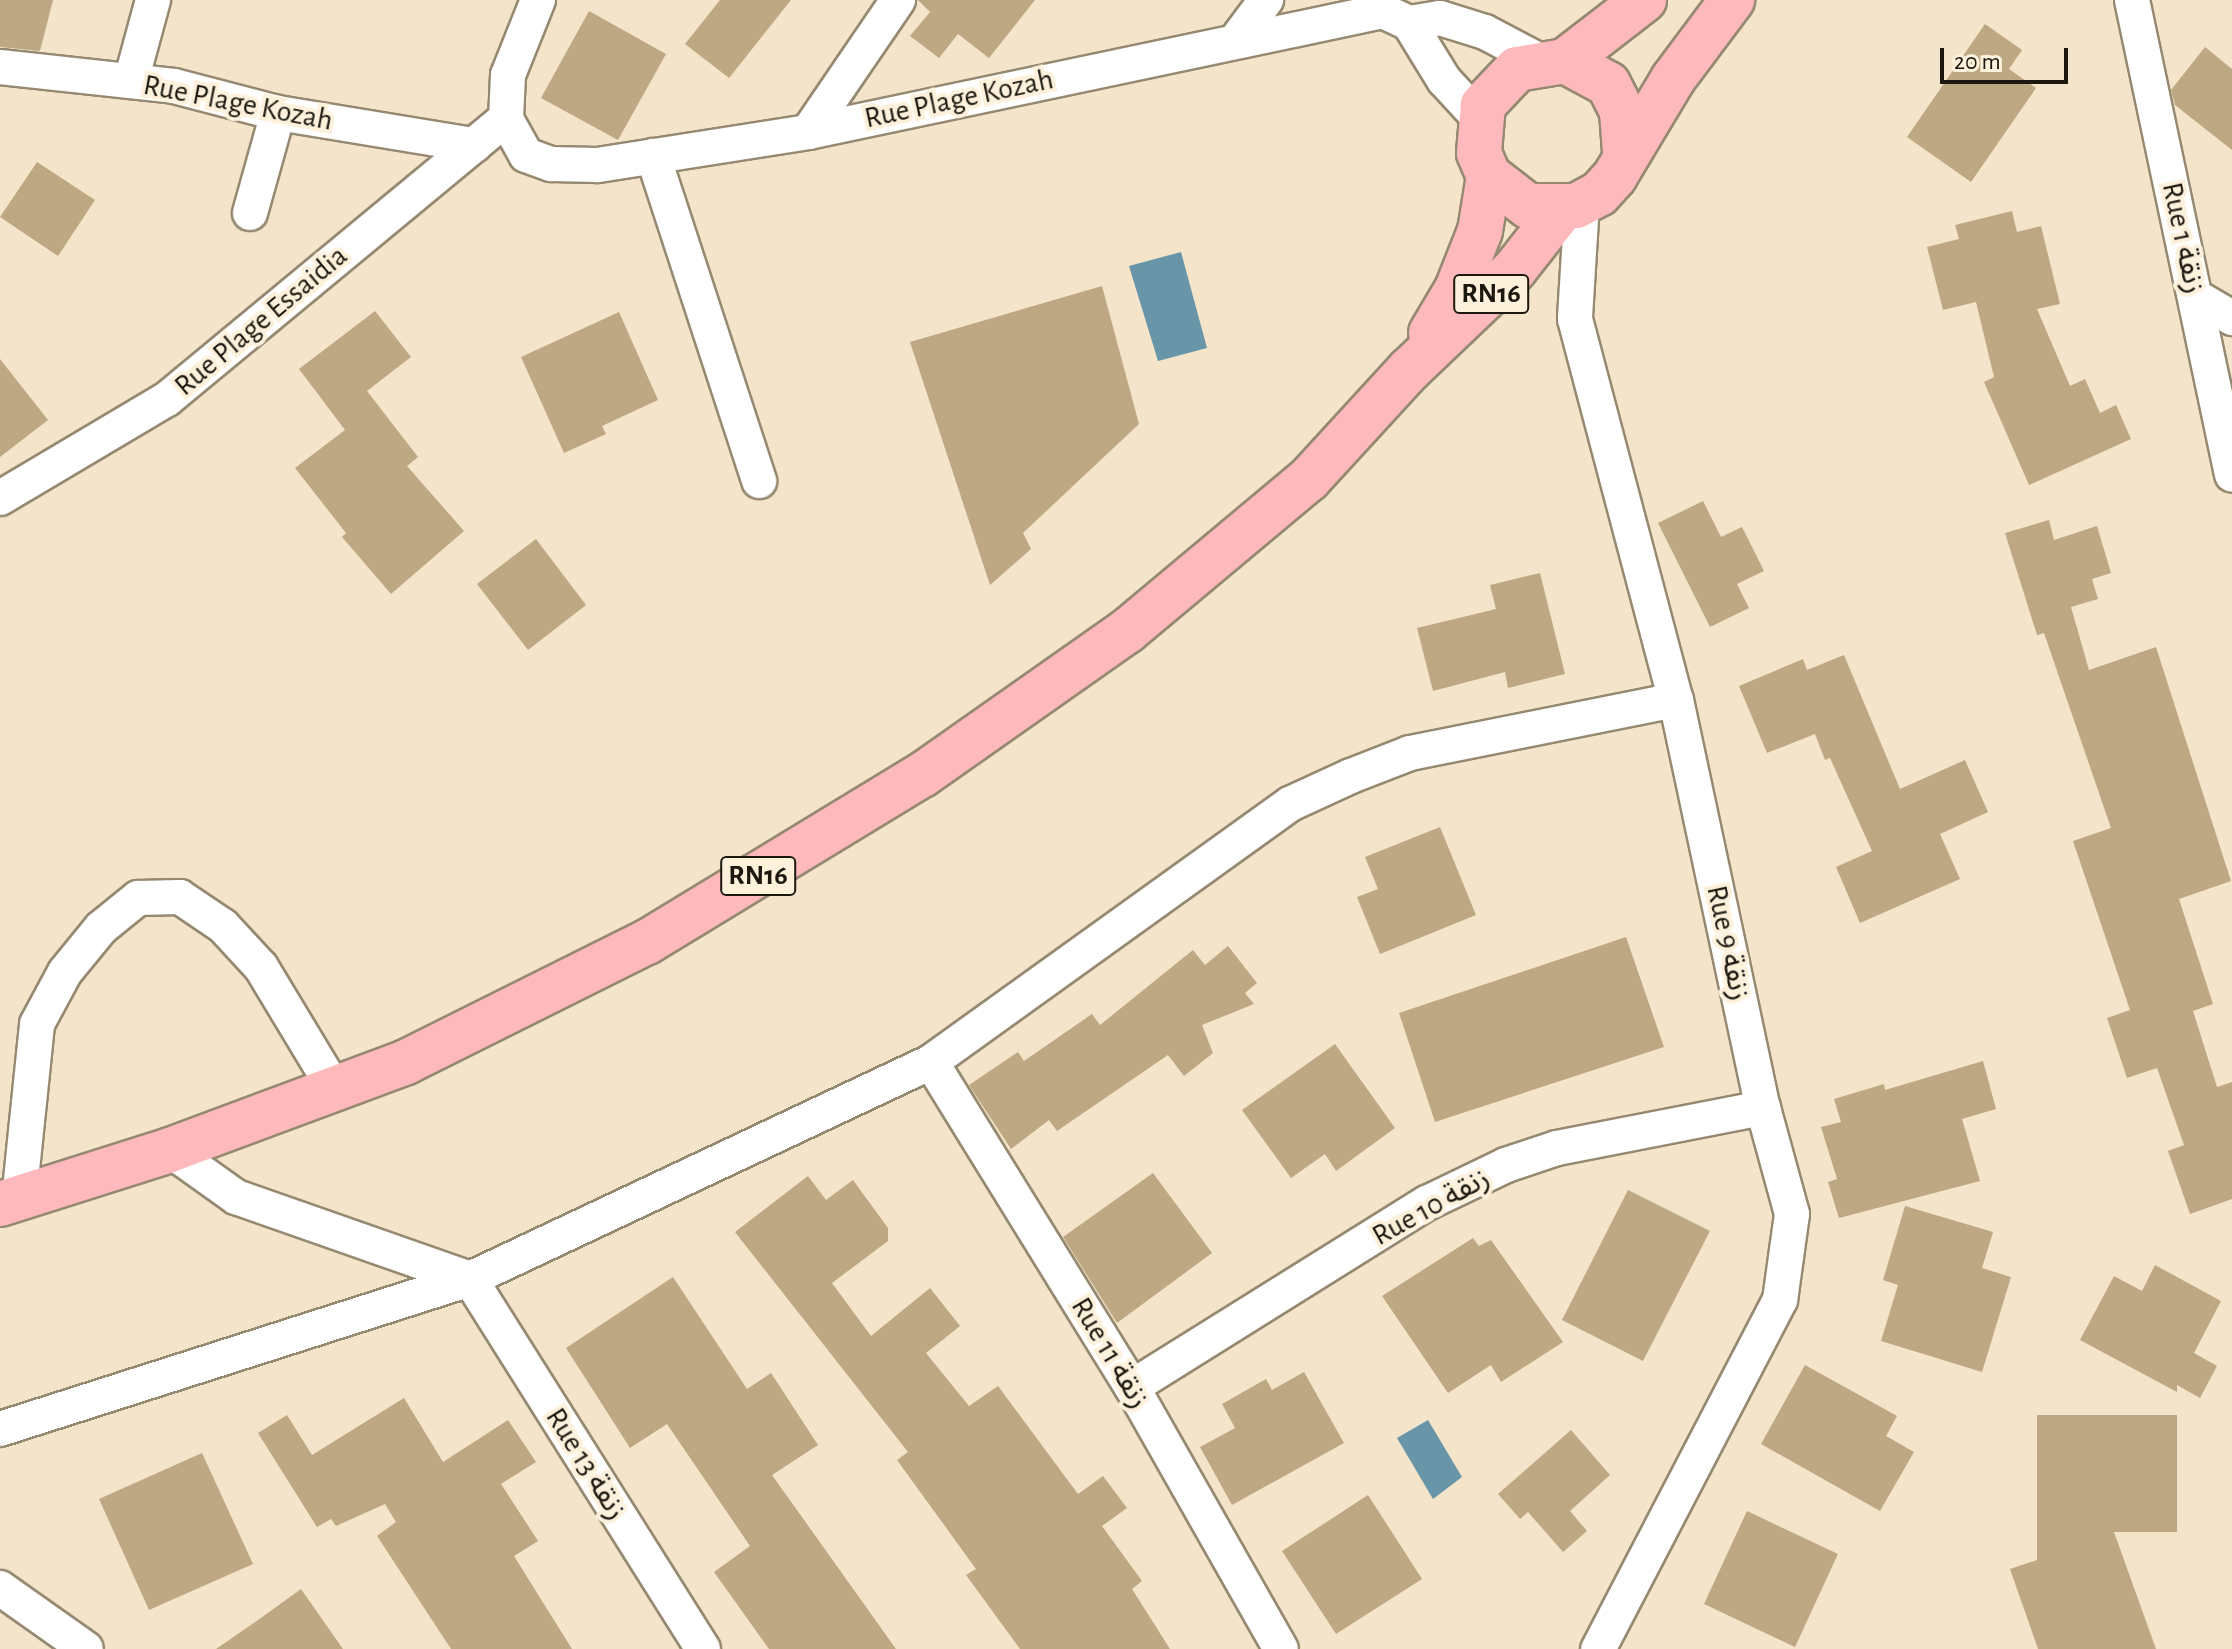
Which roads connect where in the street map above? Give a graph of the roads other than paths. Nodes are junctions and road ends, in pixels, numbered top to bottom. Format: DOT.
graph roads {
  1 [pos="153,0"];
  2 [pos="538,0"];
  3 [pos="898,0"];
  4 [pos="1266,0"];
  5 [pos="1644,0"];
  6 [pos="1732,0"];
  7 [pos="2132,0"];
  8 [pos="1390,11"];
  9 [pos="1237,39"];
  10 [pos="1552,61"];
  11 [pos="0,67"];
  12 [pos="131,81"];
  13 [pos="278,113"];
  14 [pos="1480,119"];
  15 [pos="510,129"];
  16 [pos="808,132"];
  17 [pos="474,145"];
  18 [pos="1625,153"];
  19 [pos="653,156"];
  20 [pos="1489,176"];
  21 [pos="1573,206"];
  22 [pos="250,213"];
  23 [pos="2196,297"];
  24 [pos="2232,318"];
  25 [pos="1409,370"];
  26 [pos="2222,385"];
  27 [pos="2232,475"];
  28 [pos="759,481"];
  29 [pos="0,498"];
  30 [pos="1676,700"];
  31 [pos="931,1062"];
  32 [pos="334,1088"];
  33 [pos="1763,1108"];
  34 [pos="170,1150"];
  35 [pos="10,1201"];
  36 [pos="470,1279"];
  37 [pos="1132,1387"];
  38 [pos="0,1429"];
  39 [pos="0,1588"];
  40 [pos="86,1649"];
  41 [pos="703,1649"];
  42 [pos="1281,1649"];
  43 [pos="1598,1649"];
  1 -- 12 [label="street"];
  2 -- 15 [label="street"];
  3 -- 16 [label="street"];
  4 -- 9 [label="street"];
  5 -- 10 [label="main road, RN16"];
  6 -- 18 [label="main road, RN16"];
  7 -- 23 [label="street, Rue 1 زنقة"];
  8 -- 9 [label="street, Rue Plage Kozah"];
  8 -- 10 [label="street, Rue Plage Kozah"];
  8 -- 14 [label="street"];
  9 -- 16 [label="street, Rue Plage Kozah"];
  10 -- 14 [label="main road, RN16"];
  10 -- 18 [label="main road"];
  11 -- 12 [label="street, Rue Plage Kozah"];
  12 -- 13 [label="street, Rue Plage Kozah"];
  13 -- 17 [label="street, Rue Plage Kozah"];
  13 -- 22 [label="street"];
  14 -- 20 [label="main road, RN16"];
  15 -- 17 [label="street, Rue Plage Essaidia"];
  15 -- 19 [label="street, Rue Plage Kozah"];
  16 -- 19 [label="street, Rue Plage Kozah"];
  17 -- 29 [label="street, Rue Plage Essaidia"];
  18 -- 21 [label="main road, RN16"];
  19 -- 28 [label="street"];
  20 -- 21 [label="main road"];
  20 -- 25 [label="main road, RN16"];
  21 -- 25 [label="main road, RN16"];
  21 -- 30 [label="street, Rue 9 زنقة"];
  23 -- 24 [label="street"];
  23 -- 26 [label="street, Rue 1 زنقة"];
  25 -- 32 [label="main road, RN16"];
  26 -- 27 [label="street, Rue 1 زنقة"];
  30 -- 31 [label="street"];
  30 -- 33 [label="street, Rue 9 زنقة"];
  31 -- 36 [label="street"];
  31 -- 37 [label="street, Rue 11 زنقة"];
  32 -- 34 [label="main road, RN16"];
  32 -- 35 [label="street"];
  33 -- 37 [label="street, Rue 10 زنقة"];
  33 -- 43 [label="street, Rue 9 زنقة"];
  34 -- 35 [label="main road, RN16"];
  34 -- 36 [label="street"];
  36 -- 38 [label="street"];
  36 -- 41 [label="street, Rue 13 زنقة"];
  37 -- 42 [label="street, Rue 11 زنقة"];
  39 -- 40 [label="street"];
}
